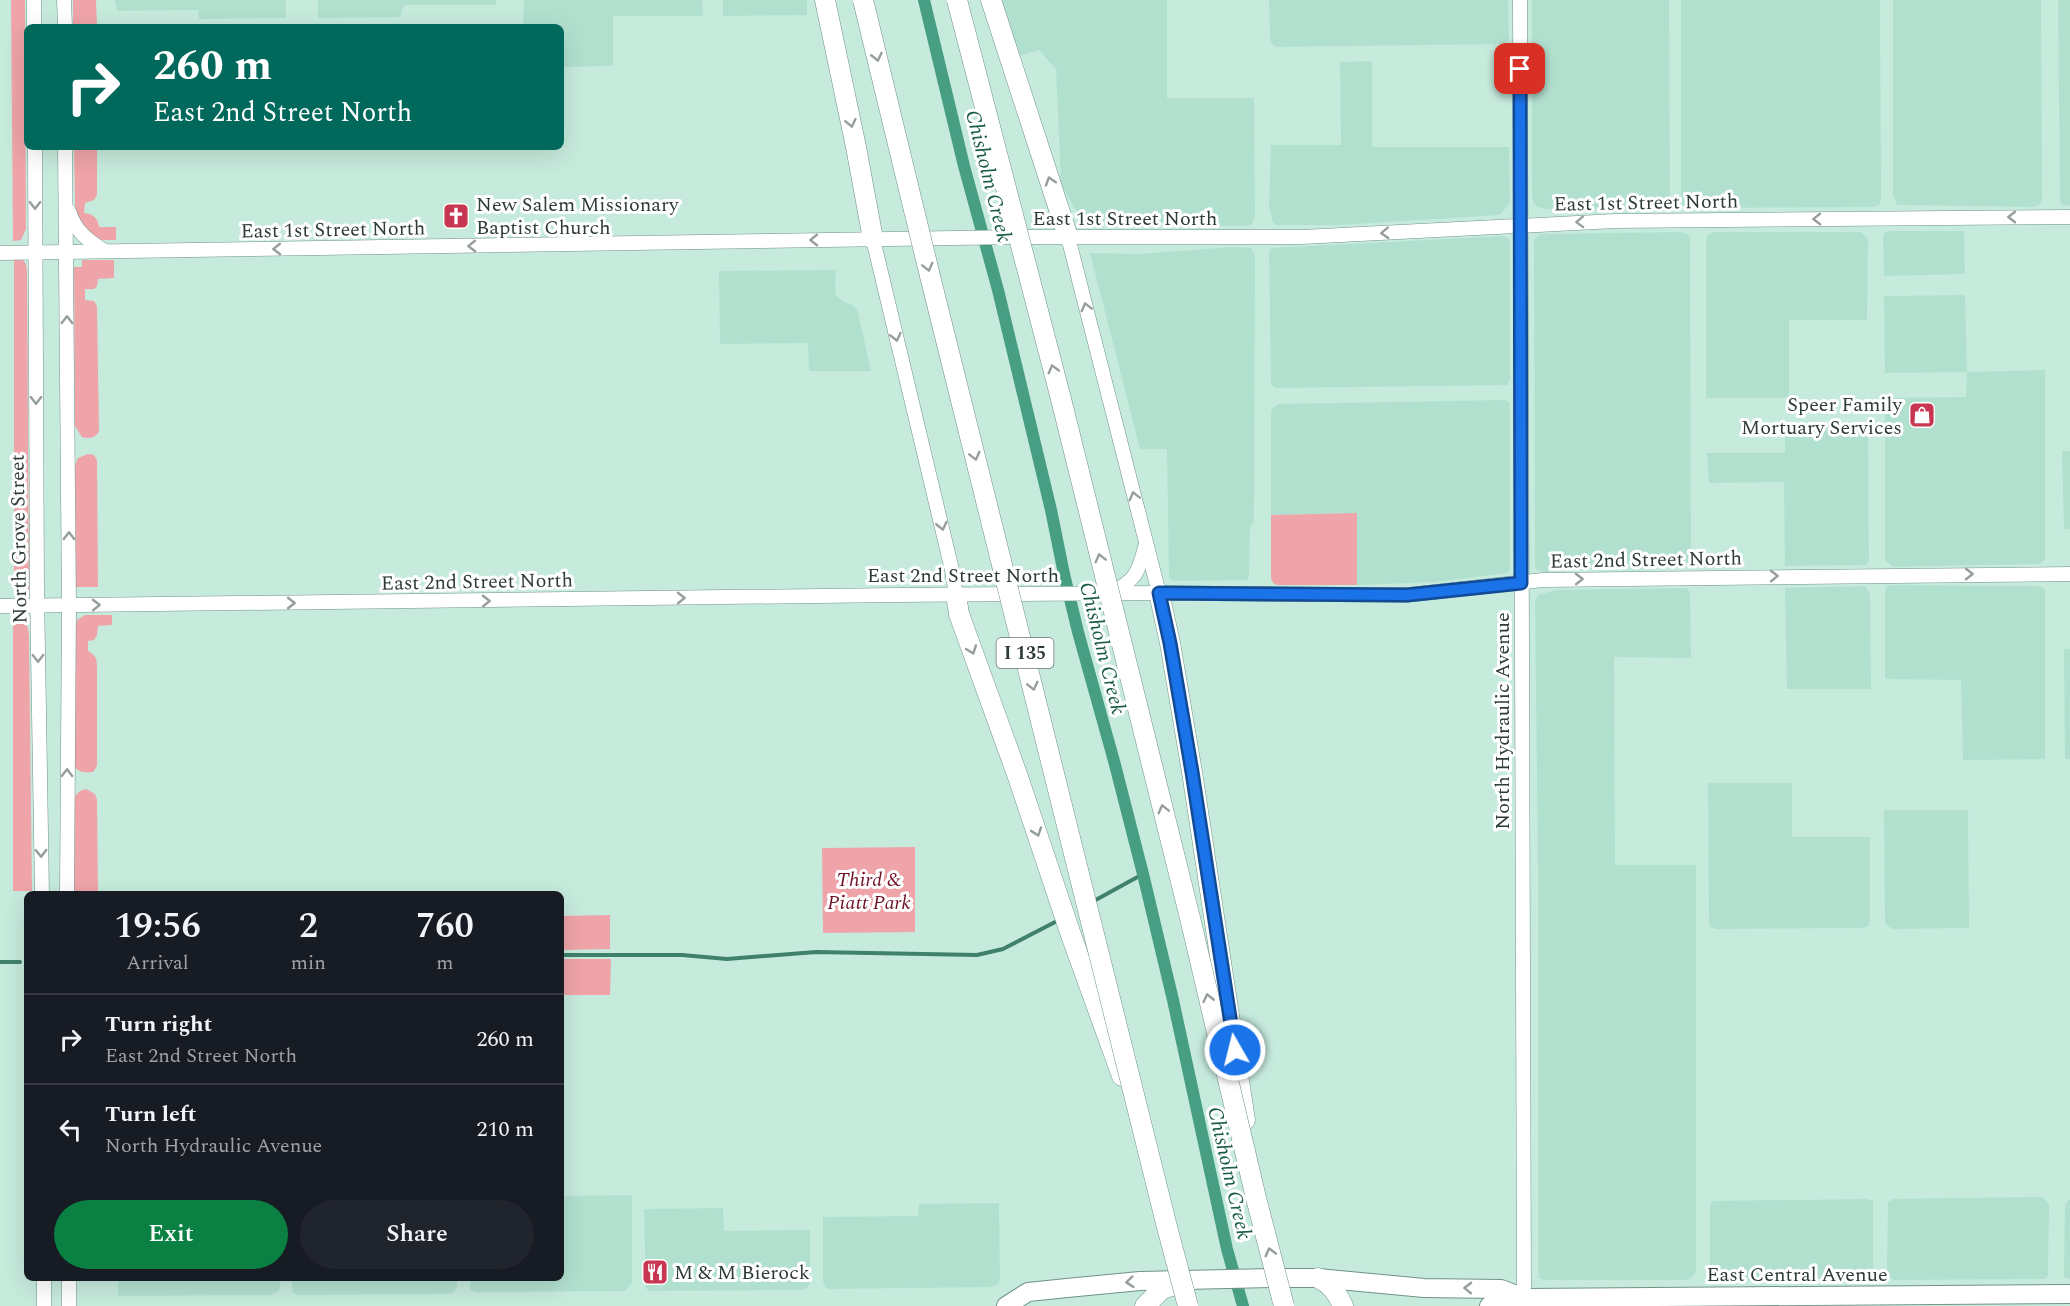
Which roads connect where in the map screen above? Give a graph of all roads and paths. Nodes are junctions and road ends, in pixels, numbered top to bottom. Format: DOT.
graph roads {
  1 [pos="34,0"];
  2 [pos="64,0"];
  3 [pos="825,0"];
  4 [pos="864,0"];
  5 [pos="957,0"];
  6 [pos="991,0"];
  7 [pos="1520,0"];
  8 [pos="34,24"];
  9 [pos="65,24"];
  10 [pos="35,150"];
  11 [pos="65,150"];
  12 [pos="66,201"];
  13 [pos="2070,217"];
  14 [pos="1519,225"];
  15 [pos="1068,237"];
  16 [pos="873,239"];
  17 [pos="107,252"];
  18 [pos="35,253"];
  19 [pos="66,253"];
  20 [pos="0,254"];
  21 [pos="1146,543"];
  22 [pos="2070,574"];
  23 [pos="1521,583"];
  24 [pos="1159,593"];
  25 [pos="1111,594"];
  26 [pos="956,595"];
  27 [pos="0,606"];
  28 [pos="38,606"];
  29 [pos="69,606"];
  30 [pos="42,891"];
  31 [pos="67,891"];
  32 [pos="1150,1158"];
  33 [pos="1256,1198"];
  34 [pos="1318,1278"];
  35 [pos="44,1281"];
  36 [pos="69,1281"];
  37 [pos="1189,1281"];
  38 [pos="2070,1294"];
  39 [pos="1524,1298"];
  40 [pos="44,1306"];
  41 [pos="69,1306"];
  42 [pos="995,1306"];
  43 [pos="1006,1306"];
  44 [pos="1145,1306"];
  45 [pos="1188,1306"];
  46 [pos="1284,1306"];
  47 [pos="1343,1306"];
  48 [pos="1489,1306"];
  1 -- 8 [label="street"];
  2 -- 9 [label="street"];
  3 -- 16 [label="highway, one-way"];
  4 -- 32 [label="highway, I 135, one-way, bridge"];
  33 -- 5 [label="highway, one-way, bridge"];
  15 -- 6 [label="highway, one-way"];
  7 -- 14 [label="street, North Hydraulic Avenue"];
  10 -- 18 [label="street, North Grove Street, one-way"];
  11 -- 12 [label="street"];
  12 -- 17 [label="street"];
  12 -- 19 [label="street"];
  13 -- 14 [label="street, East 1st Street North, one-way"];
  14 -- 15 [label="street, East 1st Street North, one-way"];
  14 -- 23 [label="street, North Hydraulic Avenue"];
  15 -- 16 [label="street, East 1st Street North"];
  21 -- 15 [label="street, one-way"];
  16 -- 17 [label="street, East 1st Street North, one-way"];
  16 -- 26 [label="street, one-way"];
  17 -- 19 [label="street, East 1st Street North"];
  18 -- 19 [label="street, East 1st Street North"];
  18 -- 20 [label="street, East 1st Street North"];
  18 -- 28 [label="street, North Grove Street, one-way"];
  29 -- 19 [label="street, one-way"];
  21 -- 24 [label="street"];
  21 -- 25 [label="street"];
  23 -- 22 [label="street, East 2nd Street North, one-way"];
  23 -- 24 [label="street, East 2nd Street North"];
  23 -- 39 [label="street, North Hydraulic Avenue"];
  24 -- 25 [label="street, East 2nd Street North"];
  24 -- 33 [label="highway, bridge"];
  25 -- 26 [label="street, East 2nd Street North"];
  29 -- 26 [label="street, East 2nd Street North, one-way"];
  26 -- 32 [label="highway, one-way, bridge"];
  27 -- 28 [label="street, East 2nd Street North"];
  28 -- 29 [label="street, East 2nd Street North"];
  28 -- 30 [label="street, North Grove Street, one-way"];
  31 -- 29 [label="street, one-way"];
  32 -- 45 [label="highway, I 135, bridge"];
  46 -- 33 [label="highway, one-way, bridge"];
  34 -- 37 [label="main road, East Central Avenue"];
  39 -- 34 [label="main road, East Central Avenue, one-way"];
  34 -- 47 [label="highway"];
  35 -- 40 [label="street"];
  36 -- 41 [label="street"];
  37 -- 43 [label="main road, East Central Avenue, one-way"];
  37 -- 44 [label="highway"];
  38 -- 39 [label="main road, East Central Avenue"];
  39 -- 48 [label="main road, East Central Avenue"];
  42 -- 43 [label="main road, East Central Avenue"];
}
